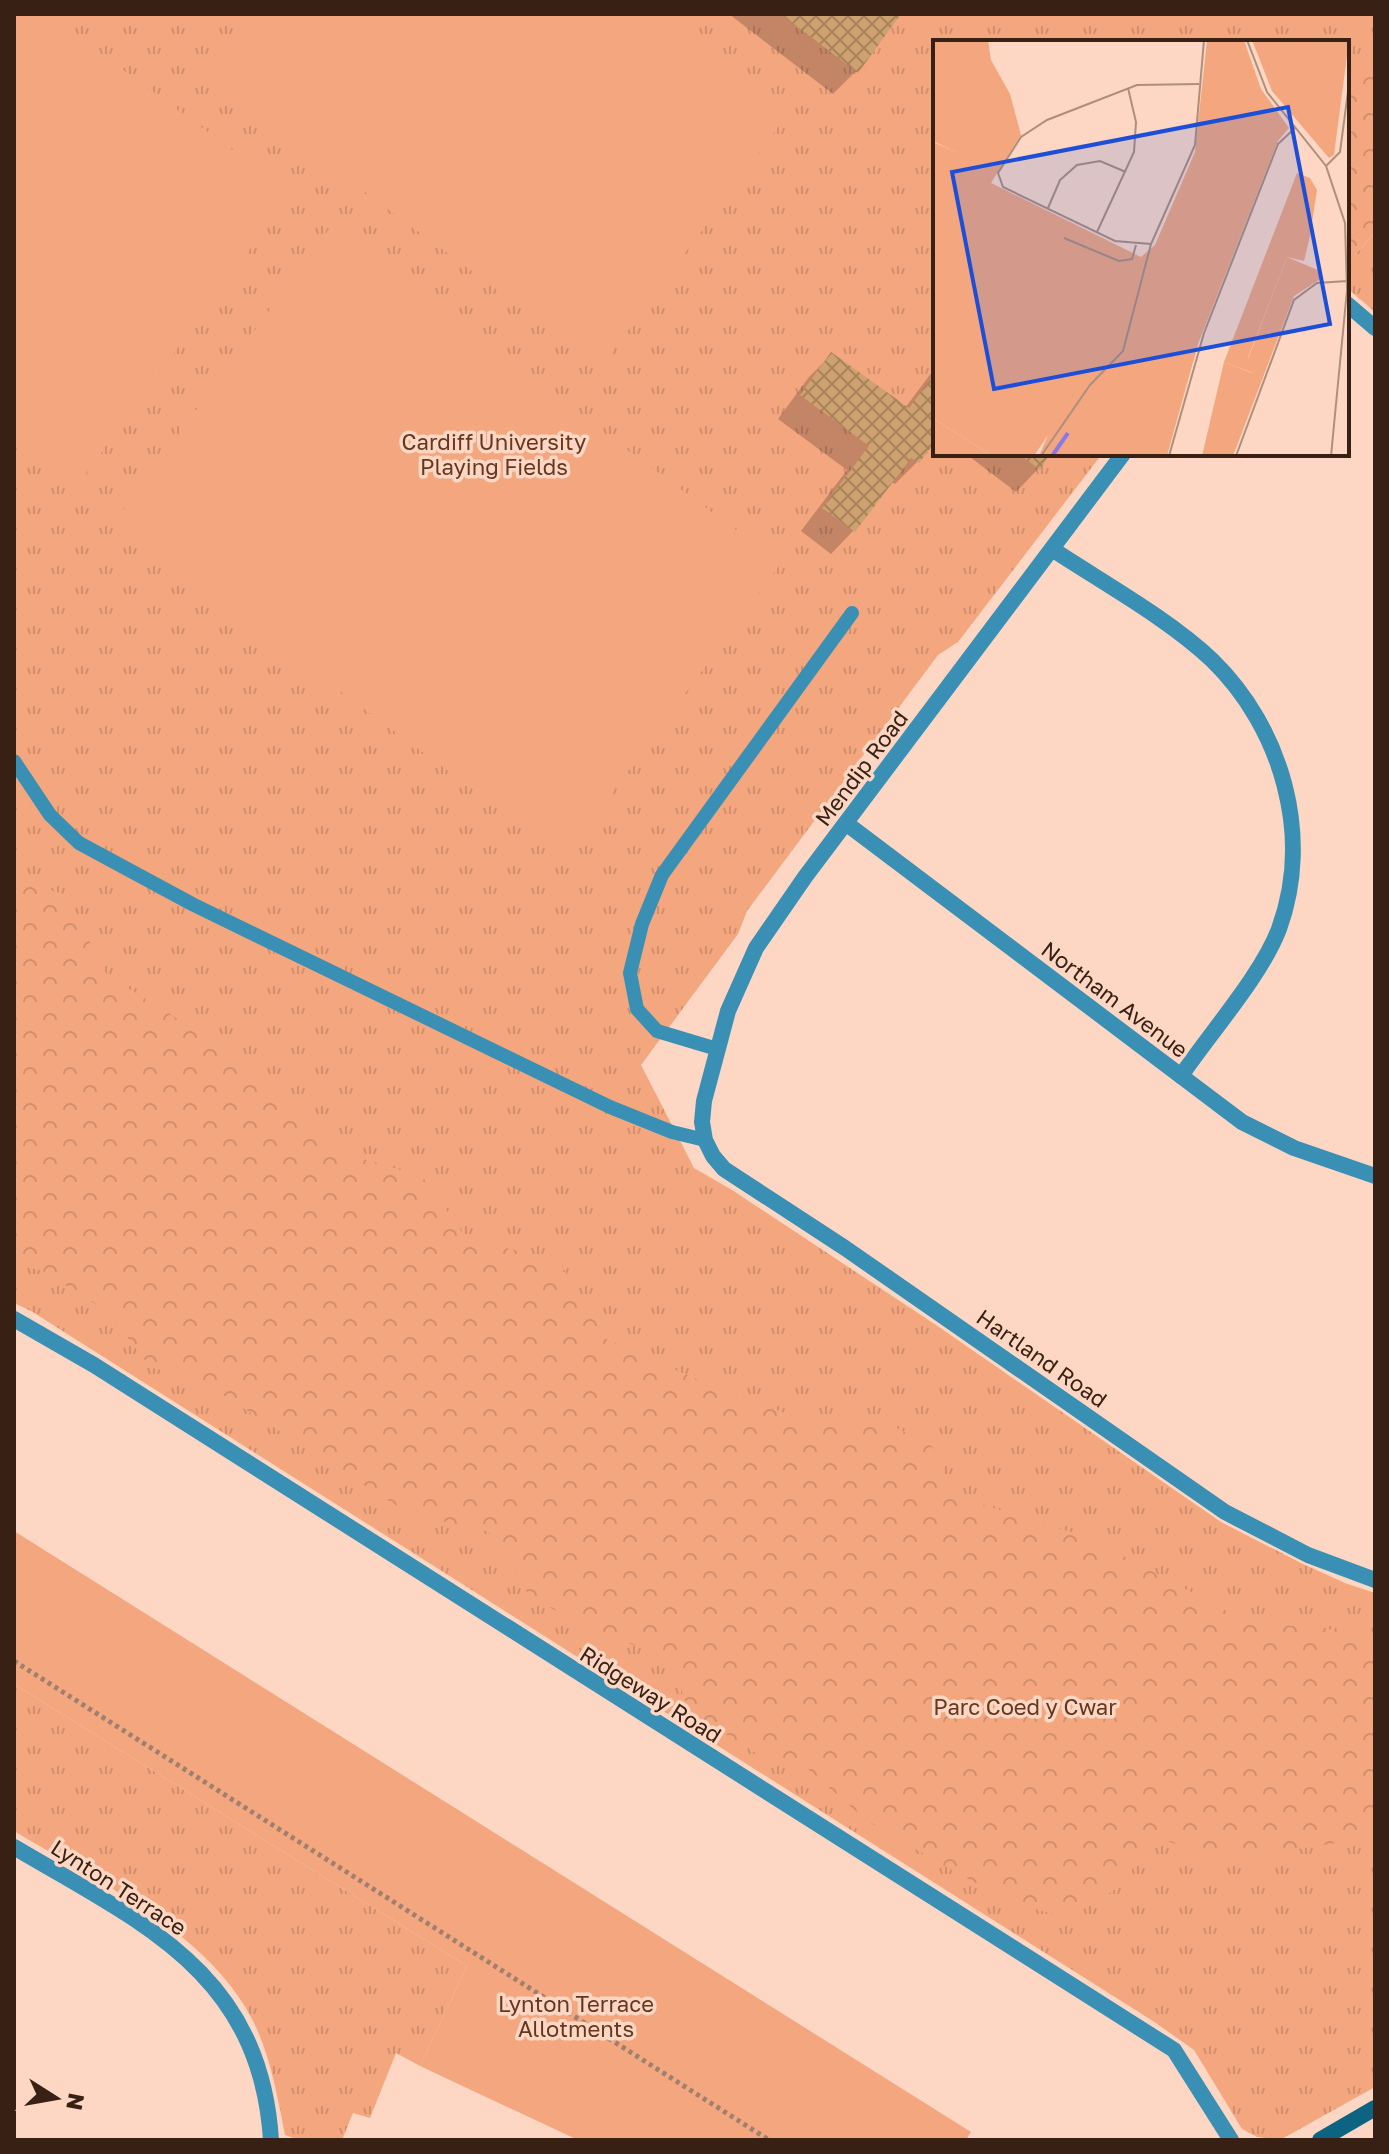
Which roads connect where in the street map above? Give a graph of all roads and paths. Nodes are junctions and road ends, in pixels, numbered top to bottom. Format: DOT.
graph roads {
  1 [pos="1349,306"];
  2 [pos="1375,328"];
  3 [pos="1122,456"];
  4 [pos="1052,549"];
  5 [pos="852,613"];
  6 [pos="14,761"];
  7 [pos="847,824"];
  8 [pos="717,1049"];
  9 [pos="1181,1076"];
  10 [pos="705,1140"];
  11 [pos="1375,1176"];
  12 [pos="14,1319"];
  13 [pos="1375,1580"];
  14 [pos="14,1661"];
  15 [pos="14,1847"];
  16 [pos="1375,2108"];
  17 [pos="271,2140"];
  18 [pos="769,2140"];
  19 [pos="1231,2140"];
  20 [pos="1320,2140"];
  1 -- 2 [label="street"];
  3 -- 4 [label="street, Mendip Road"];
  4 -- 7 [label="street, Mendip Road"];
  4 -- 9 [label="street"];
  5 -- 8 [label="lane"];
  6 -- 10 [label="lane"];
  7 -- 8 [label="street, Mendip Road"];
  7 -- 9 [label="street, Northam Avenue"];
  8 -- 10 [label="street, Mendip Road"];
  9 -- 11 [label="street, Northam Avenue"];
  10 -- 13 [label="street, Hartland Road"];
  12 -- 19 [label="street, Ridgeway Road"];
  14 -- 18 [label="path"];
  15 -- 17 [label="street, Lynton Terrace"];
  16 -- 20 [label="street"];
}
